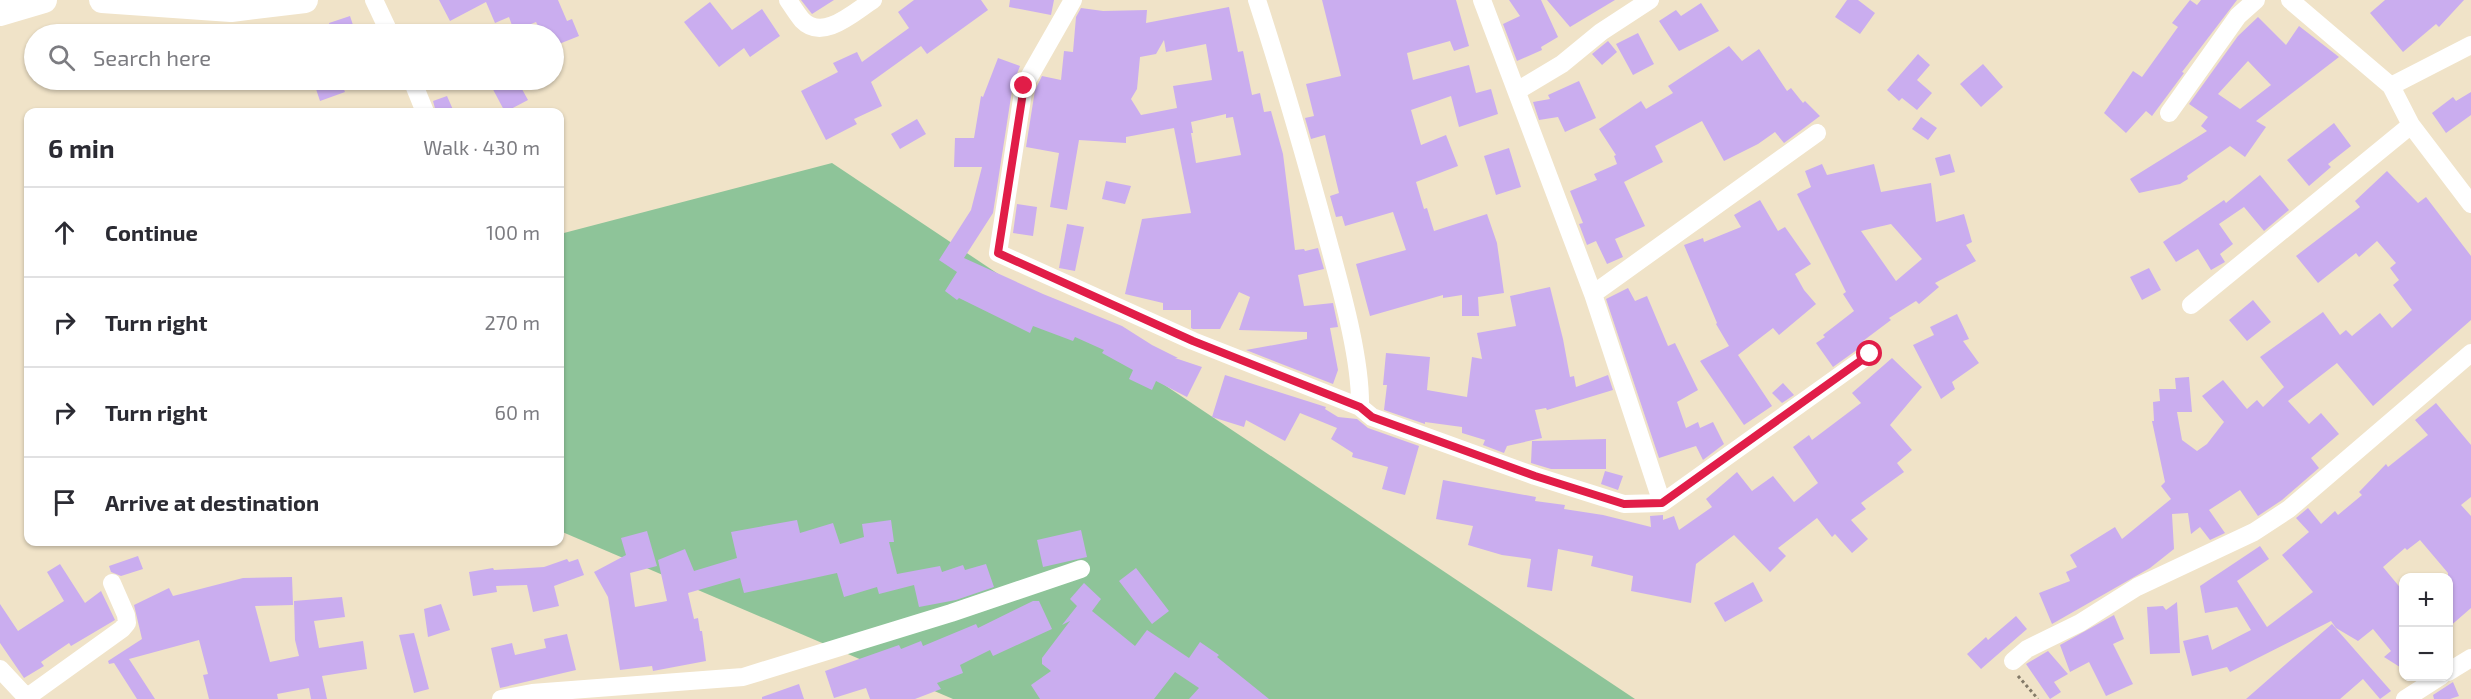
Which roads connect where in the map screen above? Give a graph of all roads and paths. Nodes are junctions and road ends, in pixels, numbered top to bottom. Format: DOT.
graph roads {
  1 [pos="44,0"];
  2 [pos="102,0"];
  3 [pos="305,0"];
  4 [pos="374,0"];
  5 [pos="788,0"];
  6 [pos="873,0"];
  7 [pos="1073,0"];
  8 [pos="1257,0"];
  9 [pos="1482,0"];
  10 [pos="1650,0"];
  11 [pos="2256,0"];
  12 [pos="2290,0"];
  13 [pos="0,13"];
  14 [pos="385,24"];
  15 [pos="2471,45"];
  16 [pos="2391,86"];
  17 [pos="416,90"];
  18 [pos="1517,91"];
  19 [pos="423,108"];
  20 [pos="2169,113"];
  21 [pos="2410,125"];
  22 [pos="1817,133"];
  23 [pos="2471,204"];
  24 [pos="1593,294"];
  25 [pos="2191,305"];
  26 [pos="2471,353"];
  27 [pos="1870,354"];
  28 [pos="1360,407"];
  29 [pos="1662,503"];
  30 [pos="1081,569"];
  31 [pos="112,583"];
  32 [pos="2471,658"];
  33 [pos="2013,661"];
  34 [pos="0,669"];
  35 [pos="2453,669"];
  36 [pos="2433,681"];
  37 [pos="27,698"];
  38 [pos="501,699"];
  39 [pos="2038,699"];
  40 [pos="2405,699"];
  1 -- 13 [label="main road"];
  2 -- 3 [label="main road"];
  4 -- 14 [label="street"];
  5 -- 6 [label="street"];
  7 -- 28 [label="street"];
  8 -- 28 [label="street"];
  9 -- 18 [label="street"];
  10 -- 18 [label="street"];
  11 -- 20 [label="street"];
  12 -- 16 [label="street"];
  15 -- 16 [label="street"];
  16 -- 21 [label="street"];
  17 -- 19 [label="street"];
  18 -- 24 [label="street"];
  21 -- 23 [label="street"];
  21 -- 25 [label="street"];
  22 -- 24 [label="street"];
  24 -- 29 [label="street"];
  26 -- 33 [label="street"];
  27 -- 29 [label="street"];
  28 -- 29 [label="street"];
  30 -- 38 [label="street"];
  31 -- 37 [label="street"];
  32 -- 35 [label="street"];
  33 -- 39 [label="path"];
  34 -- 37 [label="street"];
  36 -- 40 [label="street"];
}
